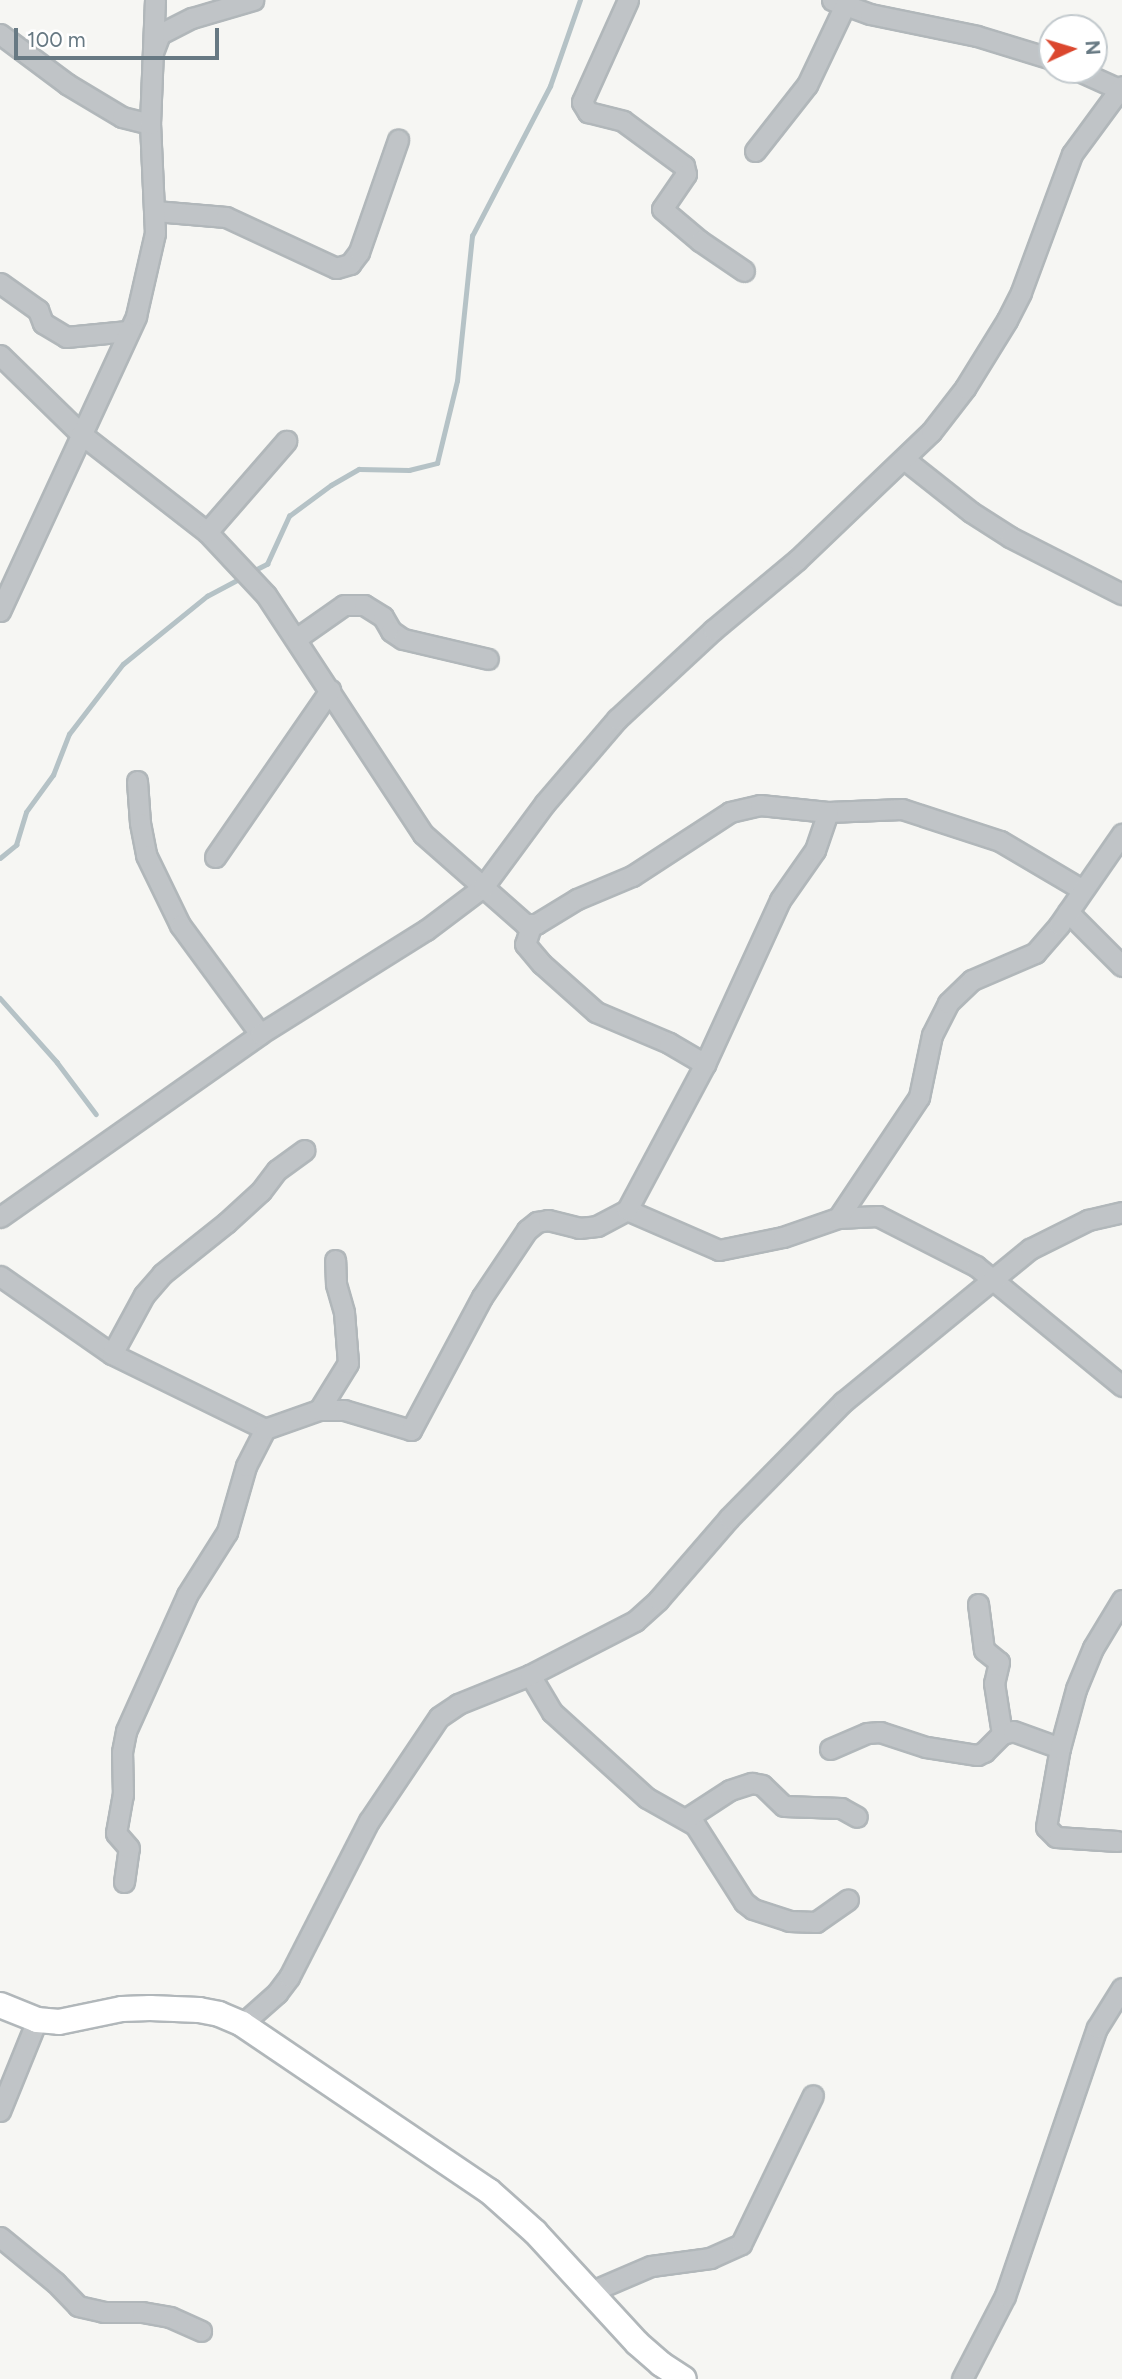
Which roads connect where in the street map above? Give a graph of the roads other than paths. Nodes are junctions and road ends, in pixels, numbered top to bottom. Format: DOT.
graph roads {
  1 [pos="155,0"];
  2 [pos="253,0"];
  3 [pos="628,0"];
  4 [pos="838,3"];
  5 [pos="872,7"];
  6 [pos="0,34"];
  7 [pos="152,53"];
  8 [pos="1038,55"];
  9 [pos="1121,87"];
  10 [pos="150,124"];
  11 [pos="398,140"];
  12 [pos="755,152"];
  13 [pos="155,211"];
  14 [pos="744,271"];
  15 [pos="0,283"];
  16 [pos="128,331"];
  17 [pos="0,355"];
  18 [pos="81,434"];
  19 [pos="286,441"];
  20 [pos="904,458"];
  21 [pos="207,532"];
  22 [pos="1122,594"];
  23 [pos="0,611"];
  24 [pos="297,638"];
  25 [pos="488,659"];
  26 [pos="330,690"];
  27 [pos="137,781"];
  28 [pos="828,812"];
  29 [pos="1122,834"];
  30 [pos="215,857"];
  31 [pos="483,887"];
  32 [pos="1083,890"];
  33 [pos="1068,912"];
  34 [pos="531,926"];
  35 [pos="1122,965"];
  36 [pos="260,1034"];
  37 [pos="705,1063"];
  38 [pos="305,1150"];
  39 [pos="627,1210"];
  40 [pos="1122,1212"];
  41 [pos="0,1217"];
  42 [pos="838,1218"];
  43 [pos="335,1260"];
  44 [pos="0,1276"];
  45 [pos="991,1279"];
  46 [pos="112,1354"];
  47 [pos="1122,1385"];
  48 [pos="319,1410"];
  49 [pos="265,1429"];
  50 [pos="1122,1600"];
  51 [pos="978,1604"];
  52 [pos="530,1675"];
  53 [pos="1002,1734"];
  54 [pos="1060,1748"];
  55 [pos="830,1749"];
  56 [pos="857,1817"];
  57 [pos="687,1818"];
  58 [pos="1117,1841"];
  59 [pos="124,1882"];
  60 [pos="848,1900"];
  61 [pos="1122,1988"];
  62 [pos="0,2005"];
  63 [pos="37,2020"];
  64 [pos="242,2024"];
  65 [pos="813,2095"];
  66 [pos="0,2111"];
  67 [pos="0,2237"];
  68 [pos="590,2292"];
  69 [pos="201,2331"];
  70 [pos="684,2379"];
  71 [pos="962,2379"];
  1 -- 7 [label="street"];
  2 -- 7 [label="street"];
  3 -- 14 [label="street"];
  4 -- 5 [label="street"];
  4 -- 12 [label="street"];
  5 -- 8 [label="street"];
  6 -- 10 [label="street"];
  7 -- 10 [label="street"];
  9 -- 20 [label="street"];
  10 -- 13 [label="street"];
  11 -- 13 [label="street"];
  13 -- 16 [label="street"];
  15 -- 16 [label="street"];
  16 -- 18 [label="street"];
  17 -- 18 [label="street"];
  18 -- 21 [label="street"];
  18 -- 23 [label="street"];
  19 -- 21 [label="street"];
  20 -- 22 [label="street"];
  20 -- 31 [label="street"];
  21 -- 24 [label="street"];
  24 -- 25 [label="street"];
  24 -- 26 [label="street"];
  26 -- 30 [label="street"];
  26 -- 31 [label="street"];
  27 -- 36 [label="street"];
  28 -- 32 [label="street"];
  28 -- 34 [label="street"];
  28 -- 37 [label="street"];
  29 -- 32 [label="street"];
  31 -- 34 [label="street"];
  31 -- 36 [label="street"];
  32 -- 33 [label="street"];
  33 -- 35 [label="street"];
  33 -- 42 [label="street"];
  34 -- 37 [label="street"];
  36 -- 41 [label="street"];
  37 -- 39 [label="street"];
  38 -- 46 [label="street"];
  39 -- 42 [label="street"];
  39 -- 48 [label="street"];
  40 -- 45 [label="street"];
  42 -- 45 [label="street"];
  43 -- 48 [label="street"];
  44 -- 46 [label="street"];
  45 -- 47 [label="street"];
  45 -- 52 [label="street"];
  46 -- 49 [label="street"];
  48 -- 49 [label="street"];
  49 -- 59 [label="street"];
  50 -- 54 [label="street"];
  51 -- 53 [label="street"];
  52 -- 57 [label="street"];
  52 -- 64 [label="street"];
  53 -- 54 [label="street"];
  53 -- 55 [label="street"];
  54 -- 58 [label="street"];
  56 -- 57 [label="street"];
  57 -- 60 [label="street"];
  61 -- 71 [label="street"];
  62 -- 63 [label="main road"];
  63 -- 64 [label="main road"];
  63 -- 66 [label="street"];
  64 -- 68 [label="main road"];
  65 -- 68 [label="street"];
  67 -- 69 [label="street"];
  68 -- 70 [label="main road"];
}
